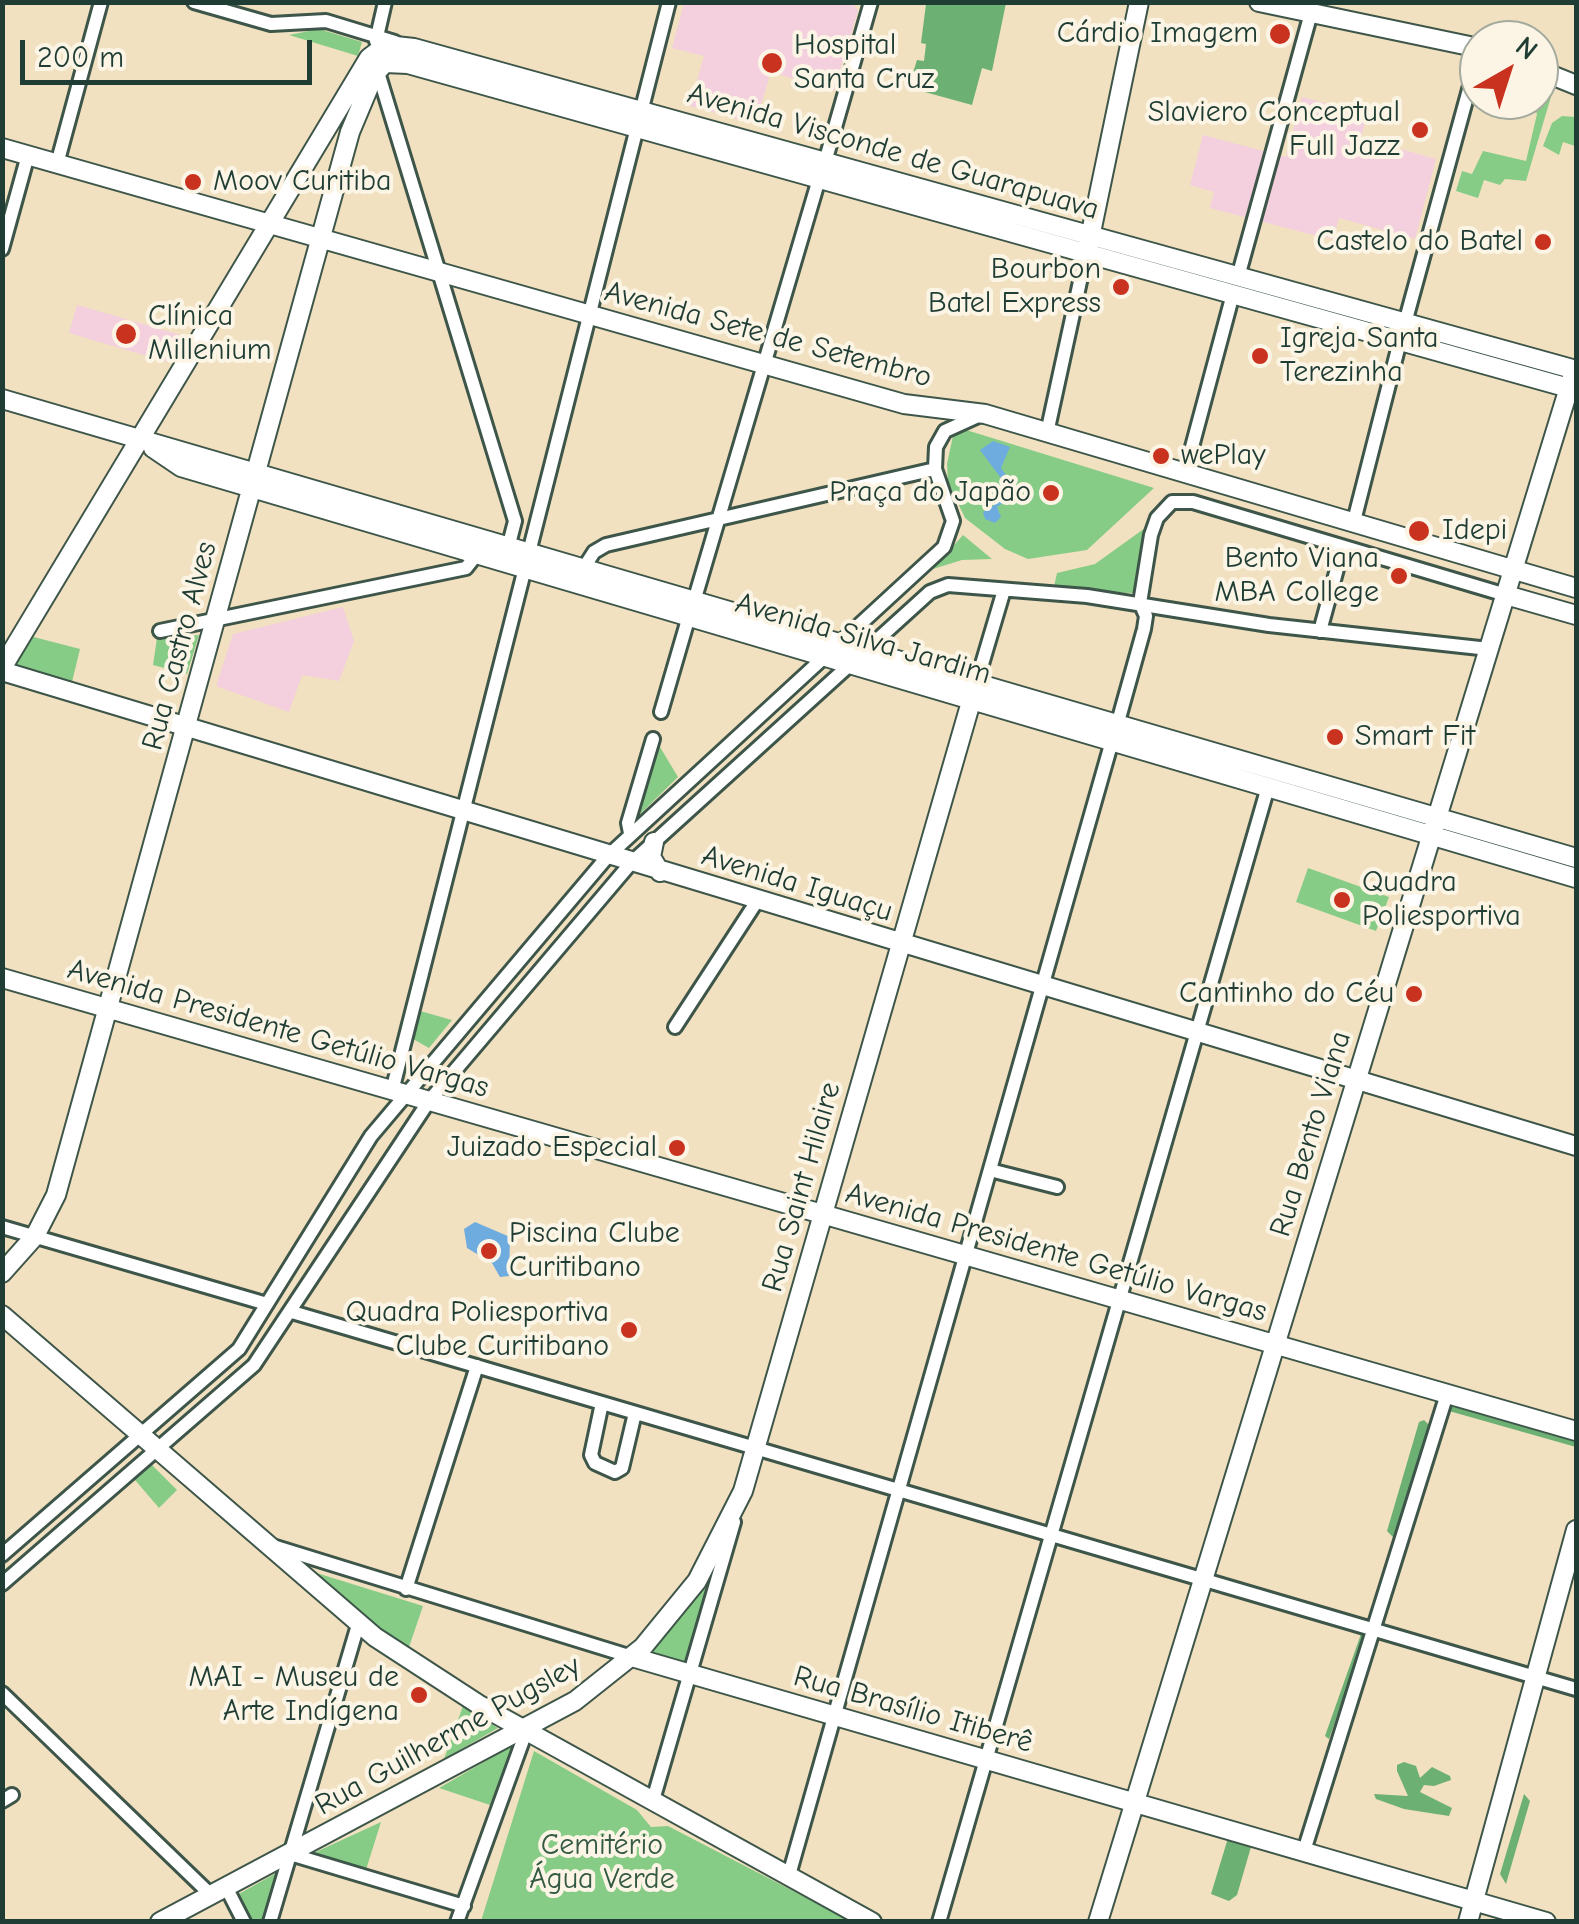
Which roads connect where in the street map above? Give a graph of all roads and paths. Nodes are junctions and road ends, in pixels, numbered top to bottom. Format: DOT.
graph roads {
  1 [pos="101,2"];
  2 [pos="194,2"];
  3 [pos="386,2"];
  4 [pos="669,2"];
  5 [pos="872,2"];
  6 [pos="1139,2"];
  7 [pos="1260,2"];
  8 [pos="1311,13"];
  9 [pos="377,37"];
  10 [pos="1459,46"];
  11 [pos="414,48"];
  12 [pos="373,64"];
  13 [pos="639,120"];
  14 [pos="1460,120"];
  15 [pos="687,124"];
  16 [pos="2,148"];
  17 [pos="710,149"];
  18 [pos="28,156"];
  19 [pos="57,164"];
  20 [pos="822,171"];
  21 [pos="269,225"];
  22 [pos="321,240"];
  23 [pos="1088,245"];
  24 [pos="2,249"];
  25 [pos="1156,254"];
  26 [pos="440,274"];
  27 [pos="1180,280"];
  28 [pos="1235,285"];
  29 [pos="1336,304"];
  30 [pos="1308,315"];
  31 [pos="589,317"];
  32 [pos="1436,331"];
  33 [pos="1402,332"];
  34 [pos="1449,354"];
  35 [pos="764,366"];
  36 [pos="1575,376"];
  37 [pos="2,399"];
  38 [pos="985,414"];
  39 [pos="1048,432"];
  40 [pos="139,440"];
  41 [pos="936,468"];
  42 [pos="1185,472"];
  43 [pos="254,479"];
  44 [pos="718,518"];
  45 [pos="515,520"];
  46 [pos="1354,521"];
  47 [pos="509,544"];
  48 [pos="1343,547"];
  49 [pos="529,551"];
  50 [pos="477,554"];
  51 [pos="585,566"];
  52 [pos="1513,570"];
  53 [pos="1576,588"];
  54 [pos="1004,590"];
  55 [pos="1506,594"];
  56 [pos="1140,602"];
  57 [pos="692,607"];
  58 [pos="1576,615"];
  59 [pos="215,622"];
  60 [pos="780,623"];
  61 [pos="160,631"];
  62 [pos="1320,631"];
  63 [pos="843,641"];
  64 [pos="797,648"];
  65 [pos="869,649"];
  66 [pos="1488,650"];
  67 [pos="826,656"];
  68 [pos="853,664"];
  69 [pos="2,670"];
  70 [pos="977,680"];
  71 [pos="971,699"];
  72 [pos="661,712"];
  73 [pos="186,727"];
  74 [pos="1115,732"];
  75 [pos="653,739"];
  76 [pos="1225,754"];
  77 [pos="1242,779"];
  78 [pos="1268,787"];
  79 [pos="1348,790"];
  80 [pos="1305,798"];
  81 [pos="463,812"];
  82 [pos="1434,826"];
  83 [pos="630,833"];
  84 [pos="654,842"];
  85 [pos="1554,851"];
  86 [pos="608,856"];
  87 [pos="1576,858"];
  88 [pos="631,863"];
  89 [pos="660,872"];
  90 [pos="1569,875"];
  91 [pos="757,901"];
  92 [pos="901,944"];
  93 [pos="2,978"];
  94 [pos="1042,986"];
  95 [pos="108,1008"];
  96 [pos="675,1026"];
  97 [pos="407,1032"];
  98 [pos="1197,1033"];
  99 [pos="434,1056"];
  100 [pos="1356,1080"];
  101 [pos="398,1092"];
  102 [pos="428,1101"];
  103 [pos="1576,1146"];
  104 [pos="990,1170"];
  105 [pos="1057,1187"];
  106 [pos="822,1214"];
  107 [pos="2,1227"];
  108 [pos="35,1236"];
  109 [pos="966,1256"];
  110 [pos="2,1273"];
  111 [pos="1120,1300"];
  112 [pos="267,1304"];
  113 [pos="292,1312"];
  114 [pos="2,1316"];
  115 [pos="1275,1344"];
  116 [pos="477,1366"];
  117 [pos="1447,1394"];
  118 [pos="602,1403"];
  119 [pos="635,1412"];
  120 [pos="1576,1431"];
  121 [pos="140,1436"];
  122 [pos="755,1448"];
  123 [pos="157,1451"];
  124 [pos="899,1490"];
  125 [pos="743,1491"];
  126 [pos="1576,1530"];
  127 [pos="1052,1535"];
  128 [pos="268,1544"];
  129 [pos="2,1554"];
  130 [pos="1203,1579"];
  131 [pos="2,1584"];
  132 [pos="406,1590"];
  133 [pos="358,1624"];
  134 [pos="1373,1630"];
  135 [pos="632,1657"];
  136 [pos="690,1674"];
  137 [pos="1536,1677"];
  138 [pos="1576,1689"];
  139 [pos="2,1693"];
  140 [pos="834,1716"];
  141 [pos="527,1729"];
  142 [pos="986,1760"];
  143 [pos="654,1800"];
  144 [pos="1134,1802"];
  145 [pos="1304,1852"];
  146 [pos="290,1854"];
  147 [pos="788,1875"];
  148 [pos="218,1891"];
  149 [pos="1474,1900"];
  150 [pos="464,1906"];
  151 [pos="160,1922"];
  152 [pos="244,1922"];
  153 [pos="270,1922"];
  154 [pos="457,1922"];
  155 [pos="872,1922"];
  156 [pos="939,1922"];
  157 [pos="1098,1922"];
  158 [pos="1468,1922"];
  159 [pos="1546,1922"];
  1 -- 19 [label="street"];
  2 -- 9 [label="street, Avenida Visconde de Guarapuava"];
  3 -- 9 [label="street"];
  4 -- 13 [label="street"];
  5 -- 20 [label="street"];
  6 -- 23 [label="main road"];
  7 -- 8 [label="main road"];
  8 -- 10 [label="main road"];
  8 -- 28 [label="street"];
  9 -- 11 [label="street, Avenida Visconde de Guarapuava"];
  9 -- 12 [label="street"];
  11 -- 12 [label="main road"];
  11 -- 13 [label="main road, Avenida Visconde de Guarapuava"];
  12 -- 13 [label="main road, Avenida Visconde de Guarapuava"];
  12 -- 21 [label="main road"];
  12 -- 22 [label="main road, Rua Castro Alves"];
  12 -- 26 [label="street"];
  13 -- 15 [label="main road, Avenida Visconde de Guarapuava"];
  13 -- 17 [label="main road, Avenida Visconde de Guarapuava"];
  13 -- 31 [label="street"];
  14 -- 33 [label="street"];
  15 -- 17 [label="main road"];
  15 -- 20 [label="main road, Avenida Visconde de Guarapuava"];
  16 -- 18 [label="main road, Avenida Sete de Setembro"];
  17 -- 20 [label="main road, Avenida Visconde de Guarapuava"];
  18 -- 19 [label="main road, Avenida Sete de Setembro"];
  18 -- 24 [label="street"];
  19 -- 21 [label="main road, Avenida Sete de Setembro"];
  20 -- 23 [label="main road, Avenida Visconde de Guarapuava"];
  20 -- 35 [label="street"];
  21 -- 22 [label="main road, Avenida Sete de Setembro"];
  21 -- 40 [label="main road"];
  22 -- 26 [label="main road, Avenida Sete de Setembro"];
  22 -- 43 [label="main road, Rua Castro Alves"];
  23 -- 25 [label="main road, Avenida Visconde de Guarapuava"];
  23 -- 27 [label="main road, Avenida Visconde de Guarapuava"];
  23 -- 39 [label="street"];
  25 -- 27 [label="main road"];
  25 -- 28 [label="main road, Avenida Visconde de Guarapuava"];
  26 -- 31 [label="main road, Avenida Sete de Setembro"];
  26 -- 45 [label="street"];
  27 -- 28 [label="main road, Avenida Visconde de Guarapuava"];
  28 -- 29 [label="main road, Avenida Visconde de Guarapuava"];
  28 -- 30 [label="main road, Avenida Visconde de Guarapuava"];
  28 -- 42 [label="street"];
  29 -- 30 [label="main road"];
  29 -- 33 [label="main road, Avenida Visconde de Guarapuava"];
  30 -- 33 [label="main road, Avenida Visconde de Guarapuava"];
  31 -- 35 [label="main road, Avenida Sete de Setembro"];
  31 -- 49 [label="street"];
  32 -- 33 [label="main road, Avenida Visconde de Guarapuava"];
  32 -- 34 [label="main road"];
  32 -- 36 [label="main road, Avenida Visconde de Guarapuava"];
  33 -- 34 [label="main road, Avenida Visconde de Guarapuava"];
  33 -- 46 [label="street"];
  34 -- 36 [label="main road, Avenida Visconde de Guarapuava"];
  35 -- 38 [label="main road, Avenida Sete de Setembro"];
  35 -- 44 [label="street"];
  36 -- 52 [label="main road, Rua Bento Viana"];
  37 -- 40 [label="main road, Avenida Silva Jardim"];
  38 -- 39 [label="main road, Avenida Sete de Setembro"];
  38 -- 41 [label="street"];
  39 -- 42 [label="main road, Avenida Sete de Setembro"];
  40 -- 43 [label="main road, Avenida Silva Jardim"];
  40 -- 69 [label="main road"];
  41 -- 44 [label="street"];
  41 -- 63 [label="street"];
  42 -- 46 [label="main road, Avenida Sete de Setembro"];
  43 -- 47 [label="main road, Avenida Silva Jardim"];
  43 -- 50 [label="main road, Avenida Silva Jardim"];
  43 -- 59 [label="main road, Rua Castro Alves"];
  44 -- 51 [label="street"];
  44 -- 57 [label="street"];
  45 -- 47 [label="street"];
  45 -- 49 [label="street"];
  46 -- 52 [label="main road, Avenida Sete de Setembro"];
  47 -- 49 [label="main road, Avenida Silva Jardim"];
  48 -- 55 [label="street"];
  48 -- 56 [label="street"];
  48 -- 62 [label="street"];
  49 -- 50 [label="main road, Avenida Silva Jardim"];
  49 -- 51 [label="main road, Avenida Silva Jardim"];
  49 -- 57 [label="main road, Avenida Silva Jardim"];
  49 -- 81 [label="street"];
  50 -- 59 [label="street"];
  51 -- 57 [label="main road, Avenida Silva Jardim"];
  52 -- 53 [label="main road, Avenida Sete de Setembro"];
  52 -- 55 [label="main road, Rua Bento Viana"];
  54 -- 56 [label="street"];
  54 -- 65 [label="street"];
  54 -- 70 [label="street, Rua Saint Hilaire"];
  55 -- 58 [label="main road"];
  55 -- 66 [label="main road, Rua Bento Viana"];
  56 -- 62 [label="street"];
  56 -- 74 [label="street"];
  57 -- 60 [label="main road, Avenida Silva Jardim"];
  57 -- 64 [label="main road, Avenida Silva Jardim"];
  57 -- 72 [label="street"];
  59 -- 61 [label="street"];
  59 -- 73 [label="main road, Rua Castro Alves"];
  60 -- 63 [label="main road, Avenida Silva Jardim"];
  60 -- 64 [label="main road"];
  62 -- 66 [label="street"];
  63 -- 65 [label="main road, Avenida Silva Jardim"];
  63 -- 67 [label="street"];
  64 -- 67 [label="main road, Avenida Silva Jardim"];
  65 -- 68 [label="street"];
  65 -- 70 [label="main road, Avenida Silva Jardim"];
  66 -- 82 [label="main road, Rua Bento Viana"];
  67 -- 68 [label="main road, Avenida Silva Jardim"];
  67 -- 83 [label="street"];
  68 -- 71 [label="main road, Avenida Silva Jardim"];
  68 -- 84 [label="street"];
  69 -- 73 [label="main road, Avenida Iguaçu"];
  70 -- 71 [label="main road, Rua Saint Hilaire"];
  70 -- 74 [label="main road, Avenida Silva Jardim"];
  71 -- 74 [label="main road, Avenida Silva Jardim"];
  71 -- 92 [label="main road, Rua Saint Hilaire"];
  73 -- 81 [label="main road, Avenida Iguaçu"];
  73 -- 95 [label="main road, Rua Castro Alves"];
  74 -- 76 [label="main road, Avenida Silva Jardim"];
  74 -- 77 [label="main road, Avenida Silva Jardim"];
  74 -- 94 [label="street"];
  75 -- 83 [label="street"];
  76 -- 77 [label="main road"];
  76 -- 79 [label="main road, Avenida Silva Jardim"];
  77 -- 78 [label="main road, Avenida Silva Jardim"];
  78 -- 80 [label="main road, Avenida Silva Jardim"];
  78 -- 98 [label="street"];
  79 -- 80 [label="main road"];
  79 -- 82 [label="main road, Avenida Silva Jardim"];
  80 -- 82 [label="main road, Avenida Silva Jardim"];
  81 -- 86 [label="main road, Avenida Iguaçu"];
  81 -- 97 [label="street"];
  82 -- 85 [label="main road, Avenida Silva Jardim"];
  82 -- 90 [label="main road, Avenida Silva Jardim"];
  82 -- 100 [label="main road, Rua Bento Viana"];
  83 -- 86 [label="street"];
  84 -- 88 [label="street"];
  84 -- 89 [label="main road"];
  85 -- 87 [label="main road, Avenida Silva Jardim"];
  85 -- 90 [label="main road"];
  86 -- 88 [label="main road, Avenida Iguaçu"];
  86 -- 99 [label="street"];
  88 -- 89 [label="main road, Avenida Iguaçu"];
  88 -- 102 [label="street"];
  89 -- 91 [label="main road, Avenida Iguaçu"];
  91 -- 92 [label="main road, Avenida Iguaçu"];
  91 -- 96 [label="street"];
  92 -- 94 [label="main road, Avenida Iguaçu"];
  92 -- 106 [label="main road, Rua Saint Hilaire"];
  93 -- 95 [label="main road, Avenida Presidente Getúlio Vargas"];
  94 -- 98 [label="main road, Avenida Iguaçu"];
  94 -- 104 [label="street"];
  95 -- 101 [label="main road, Avenida Presidente Getúlio Vargas"];
  95 -- 108 [label="main road, Rua Castro Alves"];
  97 -- 99 [label="street"];
  97 -- 101 [label="street"];
  98 -- 100 [label="main road, Avenida Iguaçu"];
  98 -- 111 [label="street"];
  99 -- 101 [label="street"];
  100 -- 103 [label="main road, Avenida Iguaçu"];
  100 -- 115 [label="main road, Rua Bento Viana"];
  101 -- 102 [label="main road, Avenida Presidente Getúlio Vargas"];
  101 -- 112 [label="street"];
  102 -- 106 [label="main road, Avenida Presidente Getúlio Vargas"];
  102 -- 113 [label="street"];
  104 -- 105 [label="street"];
  104 -- 109 [label="street"];
  106 -- 109 [label="main road, Avenida Presidente Getúlio Vargas"];
  106 -- 122 [label="main road, Rua Saint Hilaire"];
  107 -- 108 [label="street"];
  108 -- 110 [label="main road, Rua Castro Alves"];
  108 -- 112 [label="street"];
  109 -- 111 [label="main road, Avenida Presidente Getúlio Vargas"];
  109 -- 124 [label="street"];
  111 -- 115 [label="main road, Avenida Presidente Getúlio Vargas"];
  111 -- 127 [label="street"];
  112 -- 121 [label="street"];
  113 -- 116 [label="street"];
  113 -- 123 [label="street"];
  114 -- 121 [label="main road"];
  115 -- 117 [label="main road, Avenida Presidente Getúlio Vargas"];
  115 -- 130 [label="main road, Rua Bento Viana"];
  116 -- 118 [label="street"];
  116 -- 132 [label="street"];
  117 -- 120 [label="main road, Avenida Presidente Getúlio Vargas"];
  117 -- 134 [label="street"];
  118 -- 119 [label="street"];
  118 -- 119 [label="street"];
  119 -- 122 [label="street"];
  121 -- 123 [label="main road"];
  121 -- 129 [label="street"];
  122 -- 124 [label="street"];
  122 -- 125 [label="main road, Rua Saint Hilaire"];
  123 -- 128 [label="main road"];
  123 -- 131 [label="street"];
  124 -- 127 [label="street"];
  124 -- 140 [label="street"];
  125 -- 135 [label="main road, Rua Guilherme Pugsley"];
  125 -- 136 [label="street, Rua Saint Hilaire"];
  126 -- 137 [label="main road"];
  127 -- 130 [label="street"];
  127 -- 142 [label="street"];
  128 -- 132 [label="street, Rua Brasílio Itiberê"];
  128 -- 133 [label="main road"];
  130 -- 134 [label="street"];
  130 -- 144 [label="main road, Rua Bento Viana"];
  132 -- 135 [label="street, Rua Brasílio Itiberê"];
  133 -- 141 [label="main road"];
  133 -- 146 [label="street"];
  134 -- 137 [label="street"];
  134 -- 145 [label="street"];
  135 -- 136 [label="main road, Rua Brasílio Itiberê"];
  135 -- 141 [label="main road, Rua Guilherme Pugsley"];
  136 -- 140 [label="main road, Rua Brasílio Itiberê"];
  136 -- 143 [label="street, Rua Saint Hilaire"];
  137 -- 138 [label="street"];
  137 -- 149 [label="main road"];
  139 -- 148 [label="street"];
  140 -- 142 [label="main road, Rua Brasílio Itiberê"];
  140 -- 147 [label="street"];
  141 -- 143 [label="main road"];
  141 -- 146 [label="main road, Rua Guilherme Pugsley"];
  141 -- 150 [label="street"];
  142 -- 144 [label="main road, Rua Brasílio Itiberê"];
  142 -- 156 [label="street"];
  143 -- 147 [label="main road"];
  144 -- 145 [label="main road, Rua Brasílio Itiberê"];
  144 -- 157 [label="main road, Rua Bento Viana"];
  145 -- 149 [label="main road, Rua Brasílio Itiberê"];
  146 -- 148 [label="main road, Rua Guilherme Pugsley"];
  146 -- 150 [label="street"];
  146 -- 153 [label="street"];
  147 -- 155 [label="main road"];
  148 -- 151 [label="main road, Rua Guilherme Pugsley"];
  148 -- 152 [label="street"];
  149 -- 158 [label="main road"];
  149 -- 159 [label="main road, Rua Brasílio Itiberê"];
  150 -- 154 [label="street"];
}
